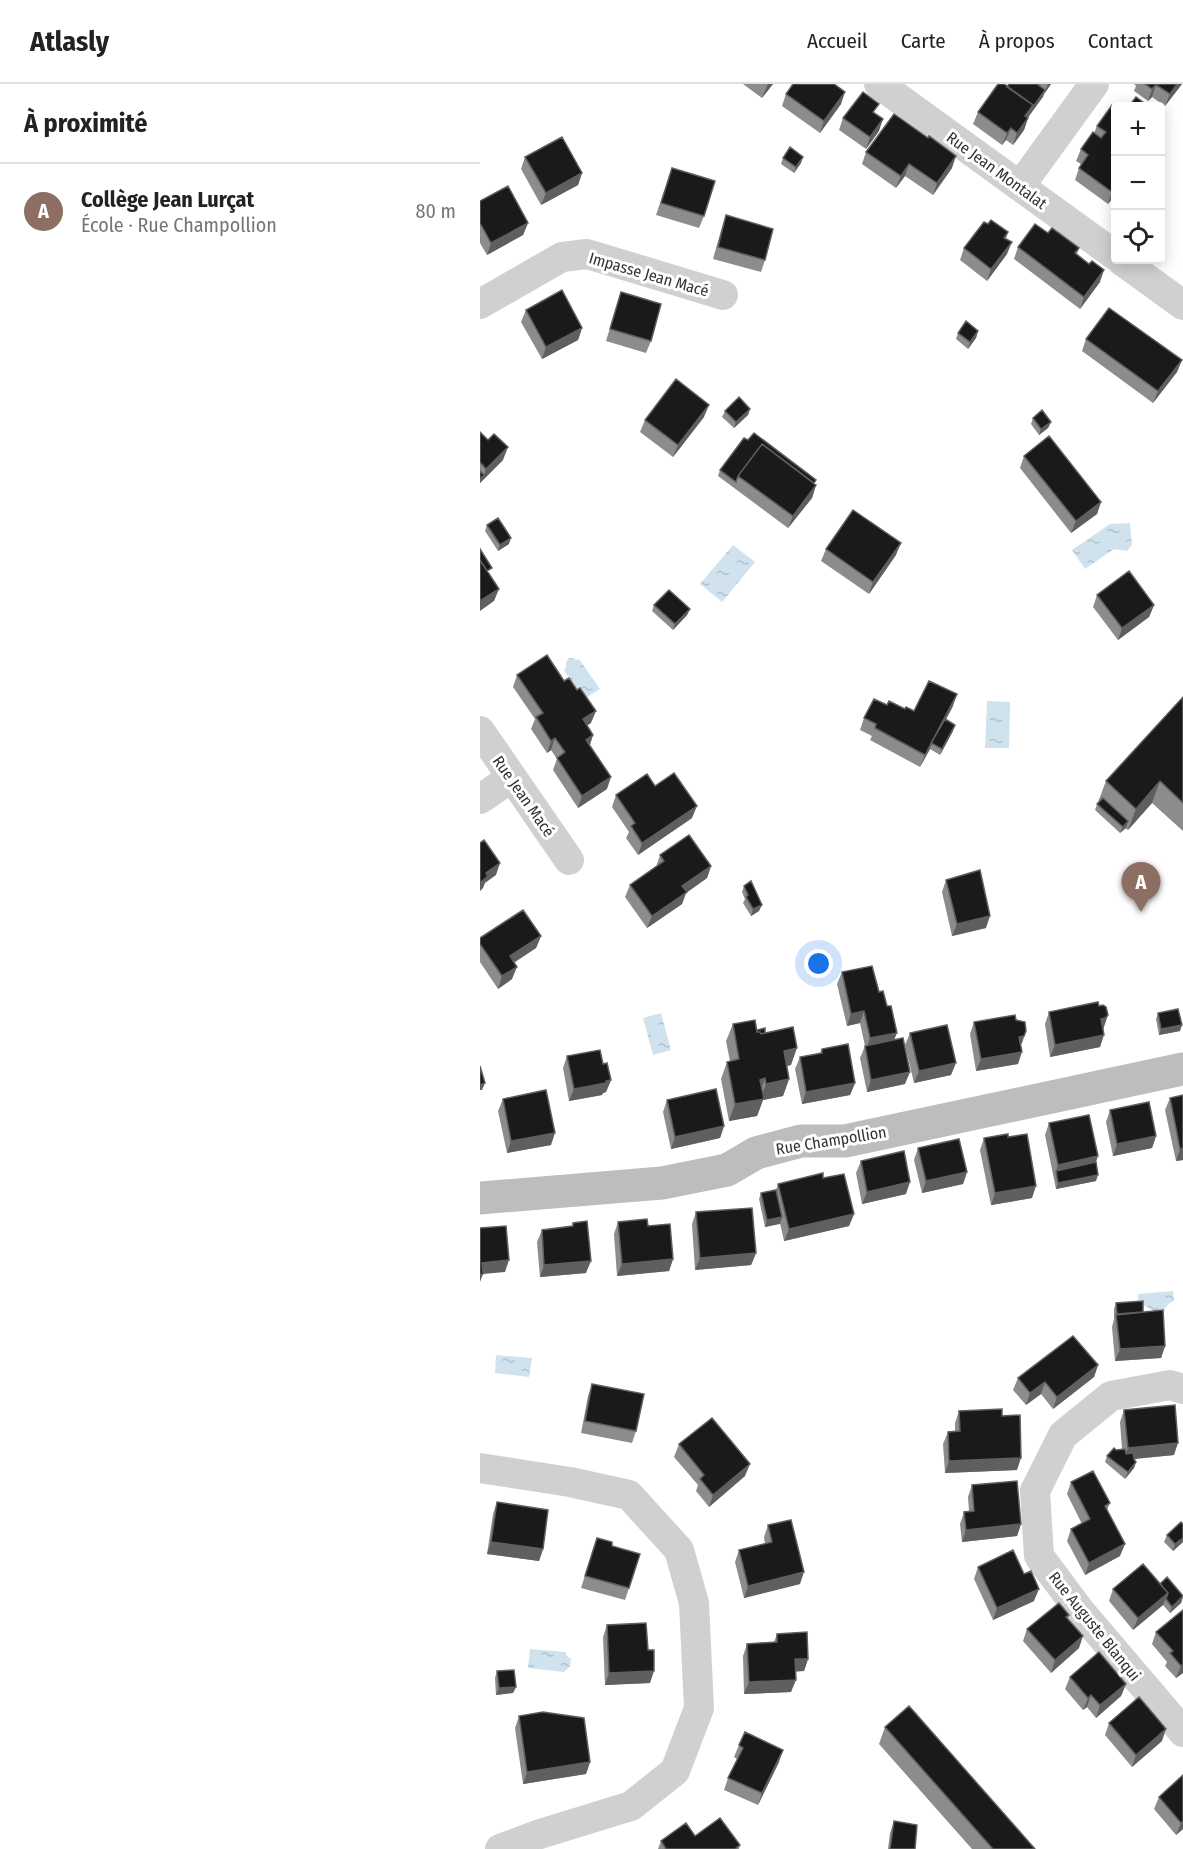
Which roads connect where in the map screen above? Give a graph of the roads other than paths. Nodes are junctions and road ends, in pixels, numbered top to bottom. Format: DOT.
graph roads {
  1 [pos="879,84"];
  2 [pos="1094,84"];
  3 [pos="1020,186"];
  4 [pos="1111,252"];
  5 [pos="1127,264"];
  6 [pos="723,295"];
  7 [pos="480,304"];
  8 [pos="1183,305"];
  9 [pos="480,731"];
  10 [pos="511,778"];
  11 [pos="480,799"];
  12 [pos="569,860"];
  13 [pos="1183,1069"];
  14 [pos="480,1198"];
  15 [pos="1183,1389"];
  16 [pos="480,1468"];
  17 [pos="1183,1732"];
  18 [pos="500,1849"];
  1 -- 3 [label="street, Rue Jean Montalat"];
  2 -- 3 [label="street"];
  3 -- 4 [label="street, Rue Jean Montalat"];
  5 -- 8 [label="street"];
  6 -- 7 [label="street, Impasse Jean Macé"];
  9 -- 10 [label="street, Rue Jean Macé"];
  10 -- 11 [label="street"];
  10 -- 12 [label="street, Rue Jean Macé"];
  13 -- 14 [label="street, Rue Champollion"];
  15 -- 17 [label="street, Rue Auguste Blanqui"];
  16 -- 18 [label="street"];
}
